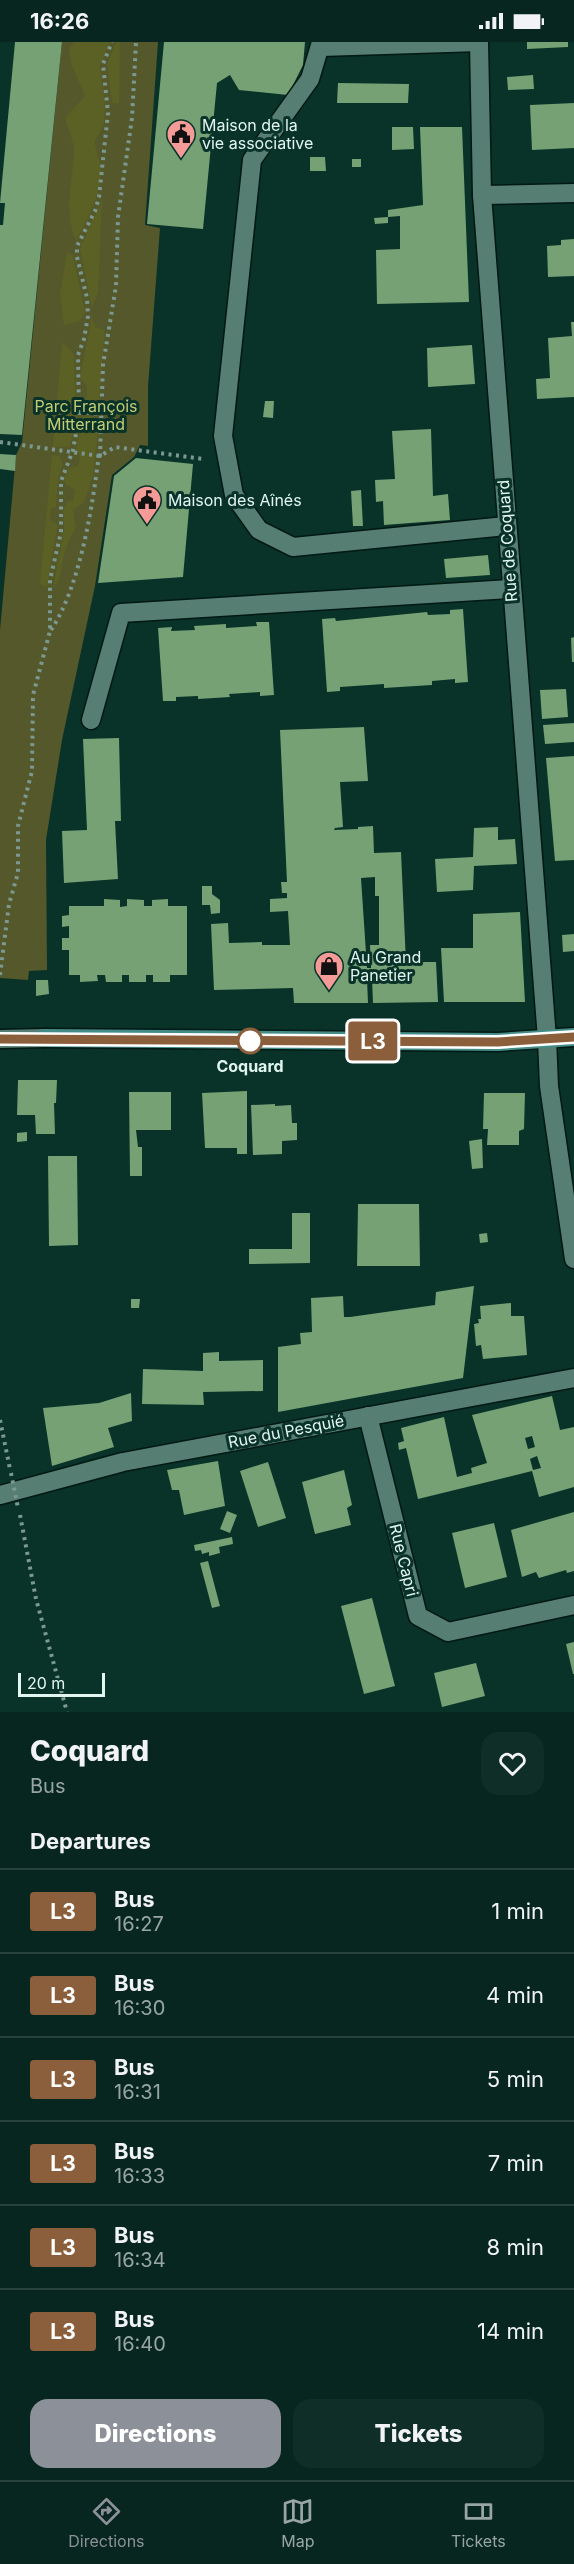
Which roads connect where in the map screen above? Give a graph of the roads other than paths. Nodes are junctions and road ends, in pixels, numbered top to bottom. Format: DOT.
graph roads {
  1 [pos="479,42"];
  2 [pos="321,45"];
  3 [pos="574,193"];
  4 [pos="482,195"];
  5 [pos="506,526"];
  6 [pos="511,589"];
  7 [pos="91,720"];
  8 [pos="574,1037"];
  9 [pos="44,1038"];
  10 [pos="0,1039"];
  11 [pos="548,1039"];
  12 [pos="574,1259"];
  13 [pos="574,1378"];
  14 [pos="368,1416"];
  15 [pos="0,1495"];
  16 [pos="574,1605"];
  1 -- 2 [label="street"];
  1 -- 4 [label="street, Rue de Coquard"];
  2 -- 5 [label="street"];
  3 -- 4 [label="street"];
  4 -- 5 [label="street, Rue de Coquard"];
  5 -- 6 [label="street, Rue de Coquard"];
  6 -- 7 [label="street"];
  6 -- 11 [label="street, Rue de Coquard"];
  8 -- 11 [label="main road"];
  9 -- 10 [label="street"];
  9 -- 11 [label="main road"];
  11 -- 12 [label="street, Rue de Coquard"];
  13 -- 14 [label="street, Rue du Pesquié"];
  14 -- 15 [label="street, Rue du Pesquié"];
  14 -- 16 [label="street, Rue Capri"];
}
